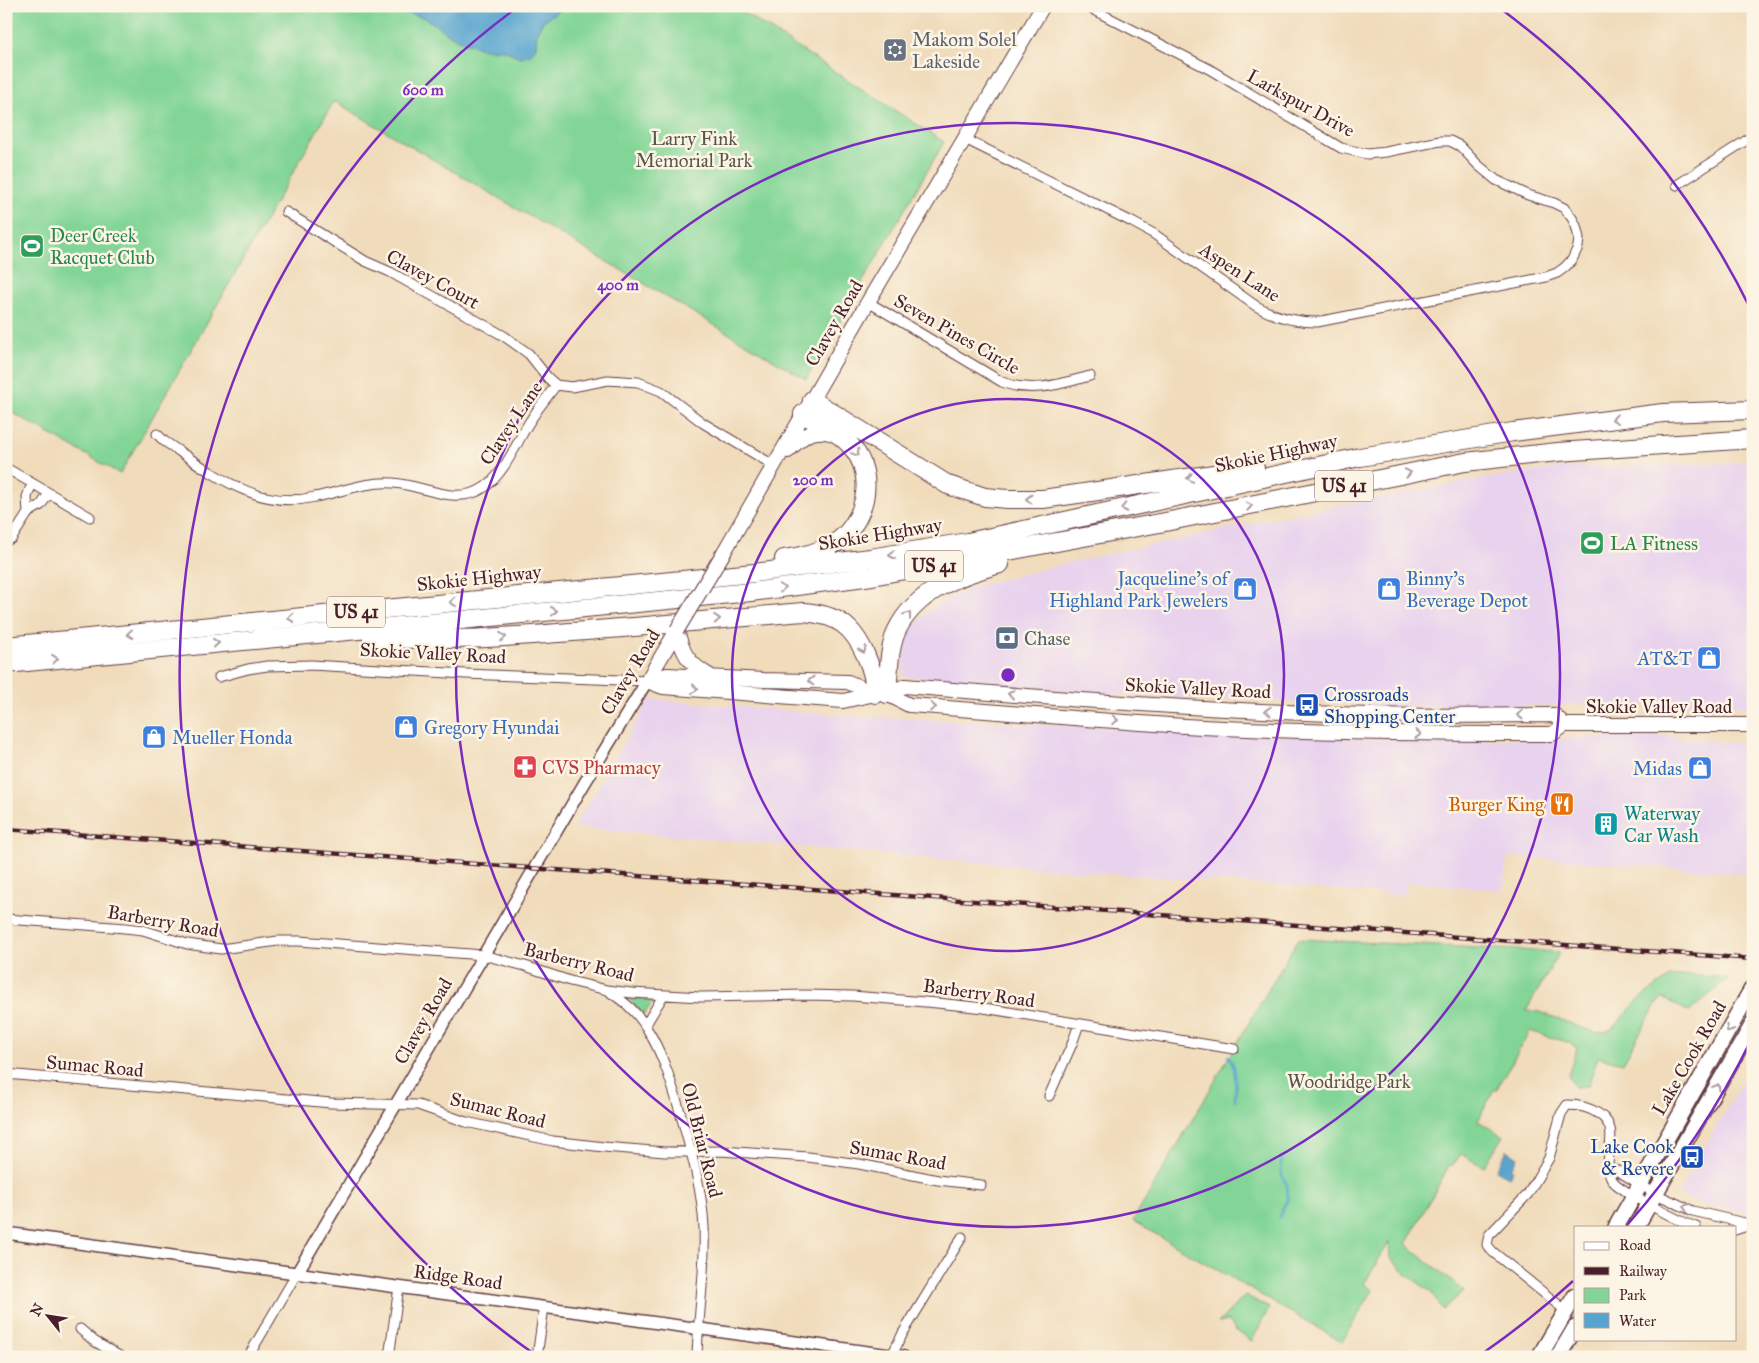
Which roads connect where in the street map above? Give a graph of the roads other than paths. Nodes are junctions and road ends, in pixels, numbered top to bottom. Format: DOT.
graph roads {
  1 [pos="1043,6"];
  2 [pos="1086,6"];
  3 [pos="1753,136"];
  4 [pos="965,138"];
  5 [pos="1677,185"];
  6 [pos="1558,206"];
  7 [pos="286,212"];
  8 [pos="868,302"];
  9 [pos="1090,376"];
  10 [pos="556,385"];
  11 [pos="1753,400"];
  12 [pos="808,407"];
  13 [pos="1753,410"];
  14 [pos="1663,413"];
  15 [pos="157,434"];
  16 [pos="842,436"];
  17 [pos="1753,439"];
  18 [pos="1753,451"];
  19 [pos="1558,452"];
  20 [pos="1360,457"];
  21 [pos="775,465"];
  22 [pos="6,468"];
  23 [pos="32,483"];
  24 [pos="48,493"];
  25 [pos="28,513"];
  26 [pos="90,517"];
  27 [pos="1132,528"];
  28 [pos="6,541"];
  29 [pos="6,546"];
  30 [pos="539,594"];
  31 [pos="677,630"];
  32 [pos="244,641"];
  33 [pos="6,646"];
  34 [pos="6,664"];
  35 [pos="711,677"];
  36 [pos="219,678"];
  37 [pos="647,681"];
  38 [pos="881,694"];
  39 [pos="1294,712"];
  40 [pos="1369,715"];
  41 [pos="1565,725"];
  42 [pos="1753,725"];
  43 [pos="1292,730"];
  44 [pos="1369,734"];
  45 [pos="6,919"];
  46 [pos="483,955"];
  47 [pos="1753,986"];
  48 [pos="607,990"];
  49 [pos="663,996"];
  50 [pos="1079,1024"];
  51 [pos="1753,1024"];
  52 [pos="645,1026"];
  53 [pos="1234,1049"];
  54 [pos="6,1074"];
  55 [pos="1049,1096"];
  56 [pos="396,1105"];
  57 [pos="692,1152"];
  58 [pos="1608,1169"];
  59 [pos="981,1185"];
  60 [pos="1637,1190"];
  61 [pos="1653,1199"];
  62 [pos="1751,1225"];
  63 [pos="1617,1226"];
  64 [pos="1637,1226"];
  65 [pos="1694,1226"];
  66 [pos="1736,1230"];
  67 [pos="6,1233"];
  68 [pos="962,1237"];
  69 [pos="297,1273"];
  70 [pos="400,1287"];
  71 [pos="1574,1298"];
  72 [pos="544,1307"];
  73 [pos="1566,1311"];
  74 [pos="697,1328"];
  75 [pos="80,1329"];
  76 [pos="1574,1330"];
  77 [pos="892,1356"];
  78 [pos="121,1357"];
  79 [pos="248,1357"];
  80 [pos="389,1357"];
  81 [pos="537,1357"];
  82 [pos="697,1357"];
  83 [pos="904,1357"];
  84 [pos="1539,1357"];
  85 [pos="1558,1357"];
  1 -- 4 [label="main road, Clavey Road"];
  2 -- 6 [label="street, Larkspur Drive"];
  3 -- 5 [label="street"];
  4 -- 6 [label="street, Aspen Lane"];
  4 -- 8 [label="main road, Clavey Road"];
  7 -- 10 [label="street, Clavey Court"];
  8 -- 9 [label="street, Seven Pines Circle"];
  8 -- 12 [label="main road, Clavey Road"];
  10 -- 15 [label="street, Clavey Lane"];
  10 -- 21 [label="street, Clavey Lane"];
  11 -- 14 [label="highway"];
  12 -- 16 [label="highway"];
  20 -- 12 [label="highway, one-way"];
  12 -- 21 [label="main road, Clavey Road"];
  13 -- 14 [label="highway, Skokie Highway / US 41"];
  14 -- 20 [label="highway, Skokie Highway / US 41, one-way"];
  16 -- 21 [label="main road"];
  16 -- 30 [label="highway, one-way"];
  17 -- 19 [label="highway, Skokie Highway / US 41"];
  18 -- 19 [label="highway"];
  27 -- 19 [label="highway, Skokie Highway / US 41, one-way"];
  20 -- 30 [label="highway, Skokie Highway / US 41, one-way"];
  21 -- 31 [label="main road, Clavey Road, bridge"];
  22 -- 23 [label="street"];
  23 -- 24 [label="street"];
  23 -- 25 [label="street"];
  24 -- 25 [label="street"];
  24 -- 26 [label="street"];
  25 -- 28 [label="street"];
  32 -- 27 [label="highway, Skokie Highway / US 41, one-way"];
  38 -- 27 [label="highway, one-way"];
  28 -- 29 [label="street"];
  30 -- 33 [label="highway, Skokie Highway / US 41, one-way"];
  31 -- 35 [label="main road"];
  31 -- 37 [label="main road, Clavey Road"];
  34 -- 32 [label="highway, Skokie Highway / US 41, one-way"];
  32 -- 38 [label="highway, one-way"];
  35 -- 37 [label="main road, Skokie Valley Road"];
  38 -- 35 [label="main road, Skokie Valley Road, one-way"];
  36 -- 37 [label="street, Skokie Valley Road"];
  37 -- 38 [label="main road, Skokie Valley Road, one-way"];
  37 -- 46 [label="street, Clavey Road"];
  39 -- 38 [label="main road, Skokie Valley Road, one-way"];
  38 -- 43 [label="main road, Skokie Valley Road, one-way"];
  39 -- 40 [label="main road, Skokie Valley Road"];
  39 -- 43 [label="main road"];
  41 -- 40 [label="main road, Skokie Valley Road, one-way"];
  40 -- 44 [label="main road"];
  41 -- 42 [label="main road, Skokie Valley Road"];
  44 -- 41 [label="main road, Skokie Valley Road, one-way"];
  43 -- 44 [label="main road, Skokie Valley Road"];
  45 -- 46 [label="street, Barberry Road"];
  46 -- 48 [label="street, Barberry Road"];
  46 -- 56 [label="street, Clavey Road"];
  47 -- 60 [label="main road, Lake Cook Road, one-way"];
  48 -- 49 [label="street, Barberry Road"];
  48 -- 52 [label="street, Old Briar Road"];
  49 -- 50 [label="street, Barberry Road"];
  49 -- 52 [label="street"];
  50 -- 53 [label="street, Barberry Road"];
  50 -- 55 [label="street"];
  61 -- 51 [label="main road, Lake Cook Road, one-way"];
  52 -- 57 [label="street, Old Briar Road"];
  54 -- 56 [label="street, Sumac Road"];
  56 -- 57 [label="street, Sumac Road"];
  56 -- 69 [label="street, Clavey Road"];
  57 -- 59 [label="street, Sumac Road"];
  57 -- 74 [label="street, Old Briar Road"];
  58 -- 60 [label="street"];
  58 -- 60 [label="street"];
  58 -- 73 [label="street"];
  60 -- 61 [label="street"];
  60 -- 63 [label="main road, Lake Cook Road"];
  62 -- 61 [label="street, one-way"];
  61 -- 64 [label="main road, Lake Cook Road"];
  61 -- 65 [label="street"];
  62 -- 66 [label="street"];
  67 -- 69 [label="street, Ridge Road"];
  68 -- 77 [label="street"];
  69 -- 70 [label="street, Ridge Road"];
  69 -- 79 [label="street, Clavey Road"];
  70 -- 72 [label="street, Ridge Road"];
  70 -- 80 [label="street"];
  71 -- 73 [label="main road"];
  72 -- 74 [label="street, Ridge Road"];
  72 -- 81 [label="street"];
  73 -- 84 [label="main road"];
  74 -- 77 [label="street, Ridge Road"];
  74 -- 82 [label="street, Old Briar Road"];
  75 -- 78 [label="street"];
  76 -- 85 [label="main road"];
  77 -- 83 [label="street, Ridge Road"];
}
